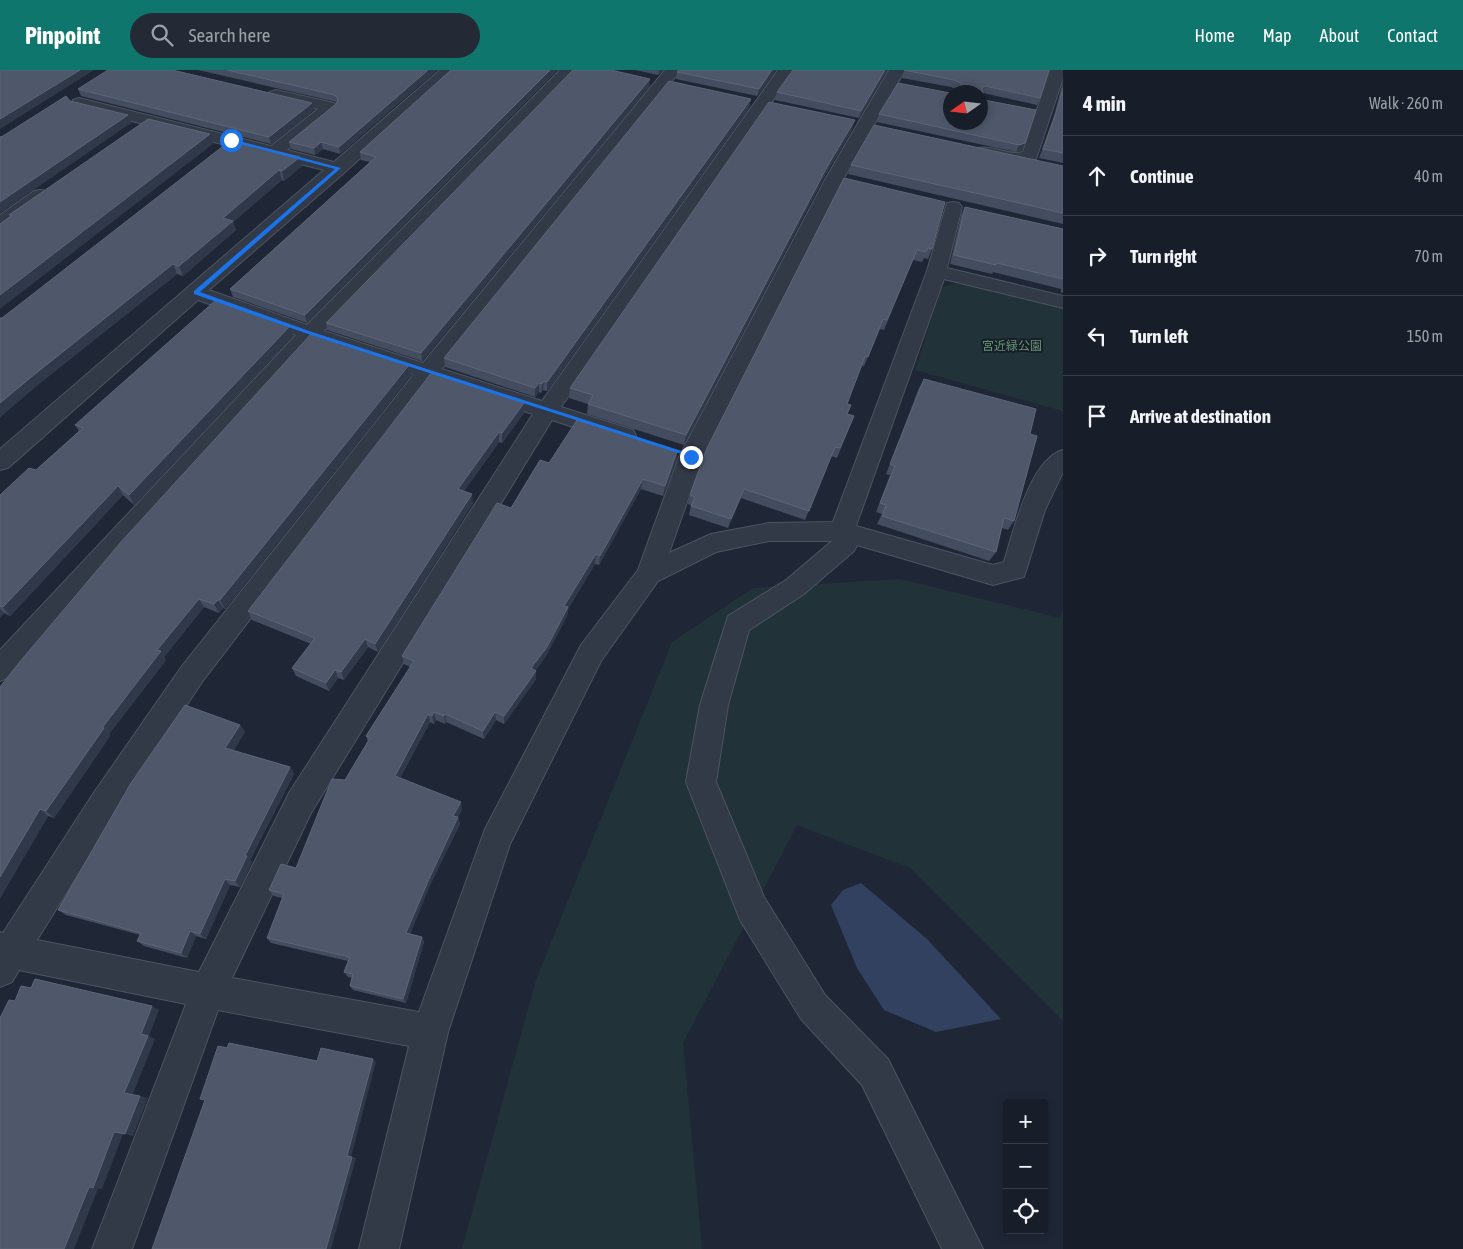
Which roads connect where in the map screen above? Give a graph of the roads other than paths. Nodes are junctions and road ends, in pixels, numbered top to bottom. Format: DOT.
graph roads {
  1 [pos="568,70"];
  2 [pos="786,70"];
  3 [pos="1058,70"];
  4 [pos="441,71"];
  5 [pos="893,76"];
  6 [pos="665,79"];
  7 [pos="84,86"];
  8 [pos="908,86"];
  9 [pos="264,92"];
  10 [pos="1026,109"];
  11 [pos="1045,113"];
  12 [pos="148,120"];
  13 [pos="133,131"];
  14 [pos="231,140"];
  15 [pos="968,149"];
  16 [pos="275,151"];
  17 [pos="216,152"];
  18 [pos="1016,159"];
  19 [pos="1044,166"];
  20 [pos="339,168"];
  21 [pos="55,185"];
  22 [pos="953,207"];
  23 [pos="0,223"];
  24 [pos="937,271"];
  25 [pos="196,292"];
  26 [pos="1063,302"];
  27 [pos="310,333"];
  28 [pos="429,370"];
  29 [pos="547,410"];
  30 [pos="646,442"];
  31 [pos="1063,458"];
  32 [pos="0,462"];
  33 [pos="842,530"];
  34 [pos="649,574"];
  35 [pos="0,669"];
  36 [pos="3,957"];
  37 [pos="208,991"];
  38 [pos="430,1032"];
  39 [pos="112,1249"];
  40 [pos="378,1249"];
  41 [pos="963,1249"];
  1 -- 27 [label="street"];
  2 -- 29 [label="street"];
  3 -- 11 [label="street"];
  4 -- 20 [label="street"];
  5 -- 8 [label="street"];
  5 -- 34 [label="street"];
  6 -- 28 [label="street"];
  7 -- 12 [label="street"];
  9 -- 16 [label="street"];
  10 -- 11 [label="street"];
  11 -- 18 [label="street"];
  12 -- 13 [label="street"];
  12 -- 14 [label="street"];
  14 -- 16 [label="street"];
  14 -- 17 [label="street"];
  15 -- 18 [label="street"];
  16 -- 20 [label="street"];
  18 -- 19 [label="street"];
  20 -- 25 [label="street"];
  21 -- 23 [label="street"];
  22 -- 24 [label="street"];
  24 -- 26 [label="street"];
  24 -- 33 [label="street"];
  25 -- 27 [label="street"];
  25 -- 32 [label="street"];
  27 -- 28 [label="street"];
  27 -- 35 [label="street"];
  28 -- 29 [label="street"];
  28 -- 36 [label="street"];
  29 -- 30 [label="street"];
  29 -- 37 [label="street"];
  31 -- 33 [label="street"];
  33 -- 34 [label="street"];
  33 -- 41 [label="street"];
  34 -- 38 [label="street"];
  36 -- 37 [label="street"];
  37 -- 38 [label="street"];
  37 -- 39 [label="street"];
  38 -- 40 [label="street"];
}
